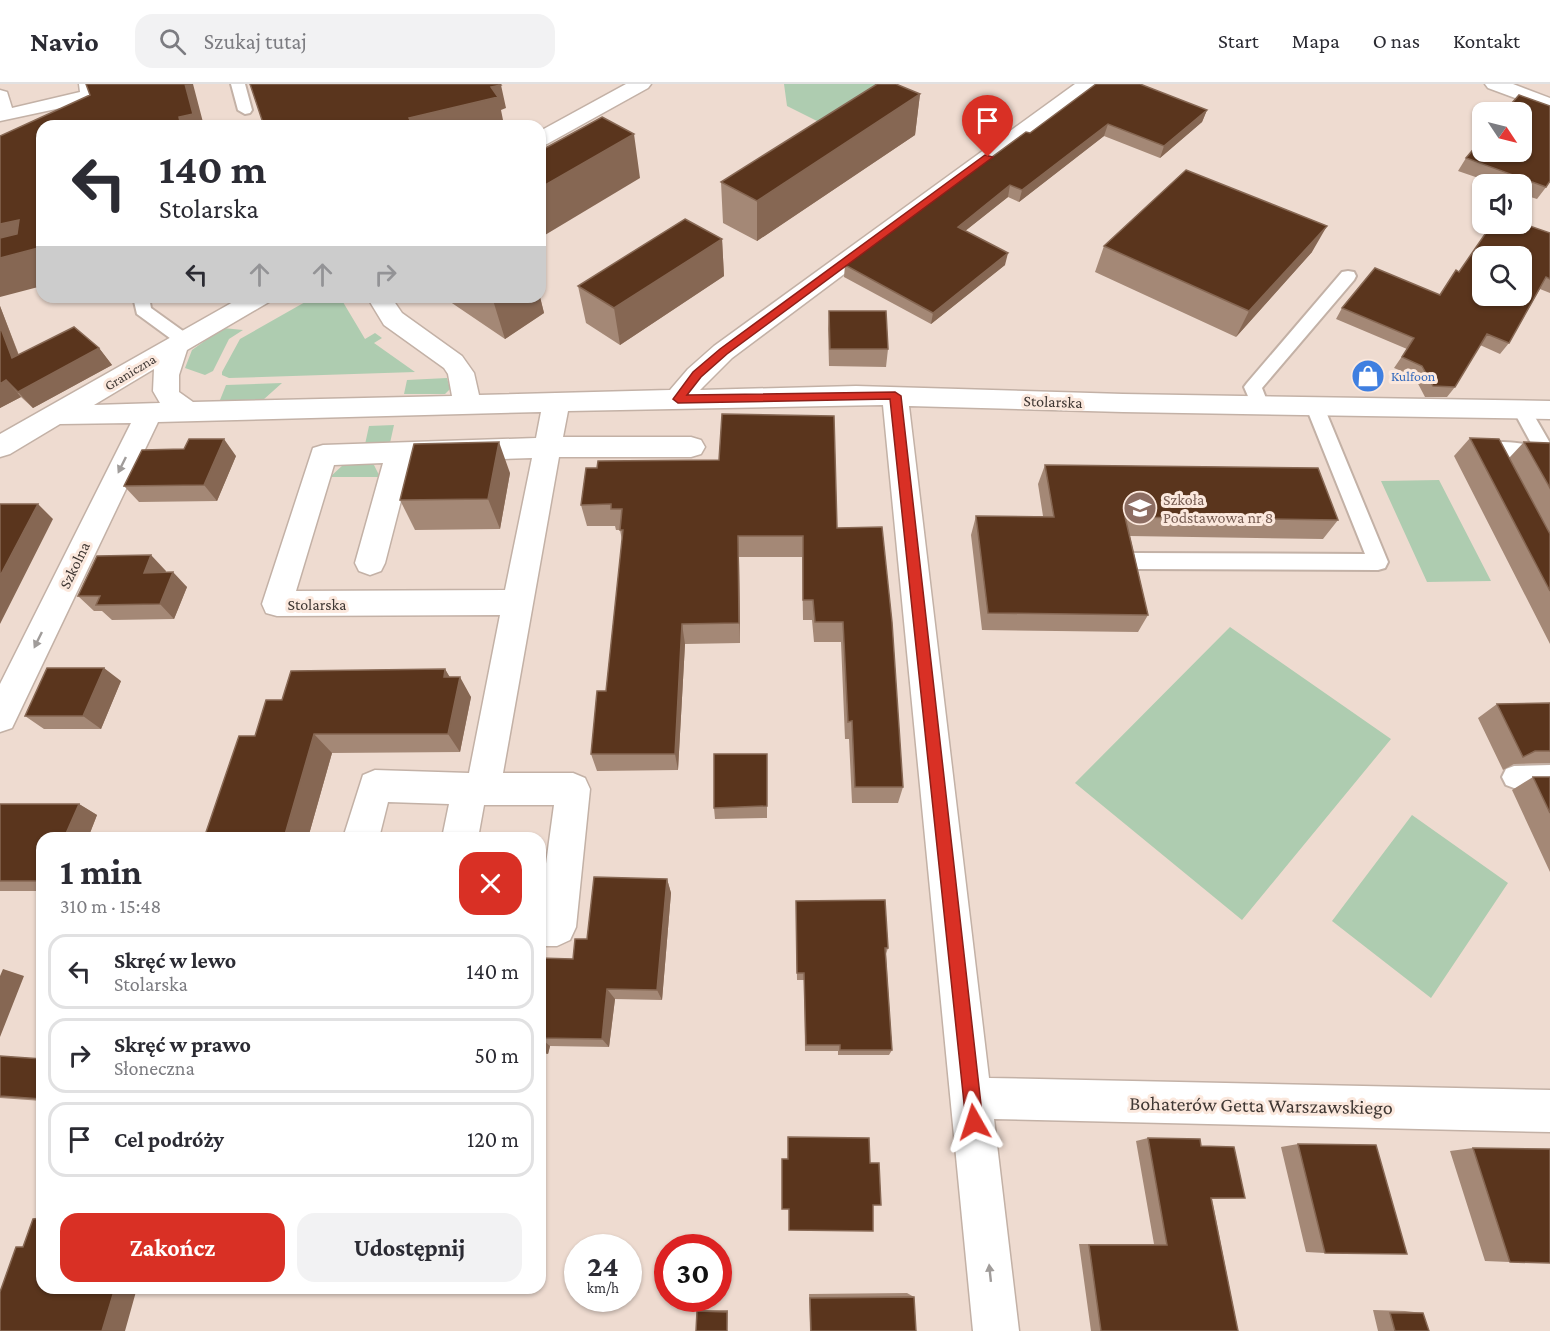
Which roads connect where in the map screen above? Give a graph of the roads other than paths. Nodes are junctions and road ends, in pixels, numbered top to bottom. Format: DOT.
graph roads {
  1 [pos="89,84"];
  2 [pos="238,84"];
  3 [pos="641,84"];
  4 [pos="1088,84"];
  5 [pos="1496,84"];
  6 [pos="0,96"];
  7 [pos="1550,105"];
  8 [pos="245,110"];
  9 [pos="546,137"];
  10 [pos="1348,276"];
  11 [pos="142,303"];
  12 [pos="249,303"];
  13 [pos="383,303"];
  14 [pos="180,342"];
  15 [pos="125,375"];
  16 [pos="99,390"];
  17 [pos="895,396"];
  18 [pos="678,399"];
  19 [pos="556,402"];
  20 [pos="467,403"];
  21 [pos="1260,406"];
  22 [pos="1315,407"];
  23 [pos="171,409"];
  24 [pos="1522,410"];
  25 [pos="1550,410"];
  26 [pos="119,413"];
  27 [pos="57,415"];
  28 [pos="0,447"];
  29 [pos="549,447"];
  30 [pos="691,447"];
  31 [pos="400,453"];
  32 [pos="1548,457"];
  33 [pos="1508,482"];
  34 [pos="1134,561"];
  35 [pos="370,563"];
  36 [pos="518,602"];
  37 [pos="0,718"];
  38 [pos="1550,776"];
  39 [pos="1514,777"];
  40 [pos="477,789"];
  41 [pos="363,832"];
  42 [pos="462,832"];
  43 [pos="546,927"];
  44 [pos="972,1098"];
  45 [pos="1550,1111"];
  46 [pos="996,1331"];
  1 -- 6 [label="street"];
  2 -- 8 [label="lane"];
  3 -- 9 [label="street"];
  4 -- 18 [label="street"];
  5 -- 7 [label="street"];
  10 -- 21 [label="lane"];
  11 -- 14 [label="lane"];
  12 -- 14 [label="street, Graniczna"];
  13 -- 20 [label="street"];
  14 -- 15 [label="street, Graniczna"];
  14 -- 23 [label="street"];
  15 -- 16 [label="street, Graniczna"];
  15 -- 23 [label="street"];
  16 -- 26 [label="street"];
  16 -- 27 [label="street, Graniczna"];
  17 -- 18 [label="street, Stolarska"];
  17 -- 21 [label="street, Stolarska"];
  17 -- 44 [label="street"];
  18 -- 19 [label="street, Stolarska"];
  19 -- 20 [label="street, Stolarska"];
  19 -- 29 [label="street"];
  20 -- 23 [label="street, Stolarska"];
  21 -- 22 [label="street, Stolarska"];
  22 -- 24 [label="street, Stolarska"];
  22 -- 34 [label="lane"];
  23 -- 26 [label="street, Stolarska"];
  23 -- 37 [label="street, Szkolna, one-way"];
  24 -- 25 [label="street, Stolarska"];
  24 -- 32 [label="lane"];
  26 -- 27 [label="street, Stolarska"];
  27 -- 28 [label="street, Graniczna"];
  29 -- 30 [label="street, Stolarska"];
  29 -- 31 [label="street, Stolarska"];
  29 -- 36 [label="street"];
  31 -- 35 [label="street"];
  31 -- 36 [label="street, Stolarska"];
  32 -- 33 [label="lane"];
  36 -- 40 [label="street"];
  38 -- 39 [label="lane"];
  40 -- 41 [label="street"];
  40 -- 42 [label="street"];
  40 -- 43 [label="street"];
  44 -- 45 [label="street, Bohaterów Getta Warszawskiego"];
  46 -- 44 [label="street, one-way"];
}
